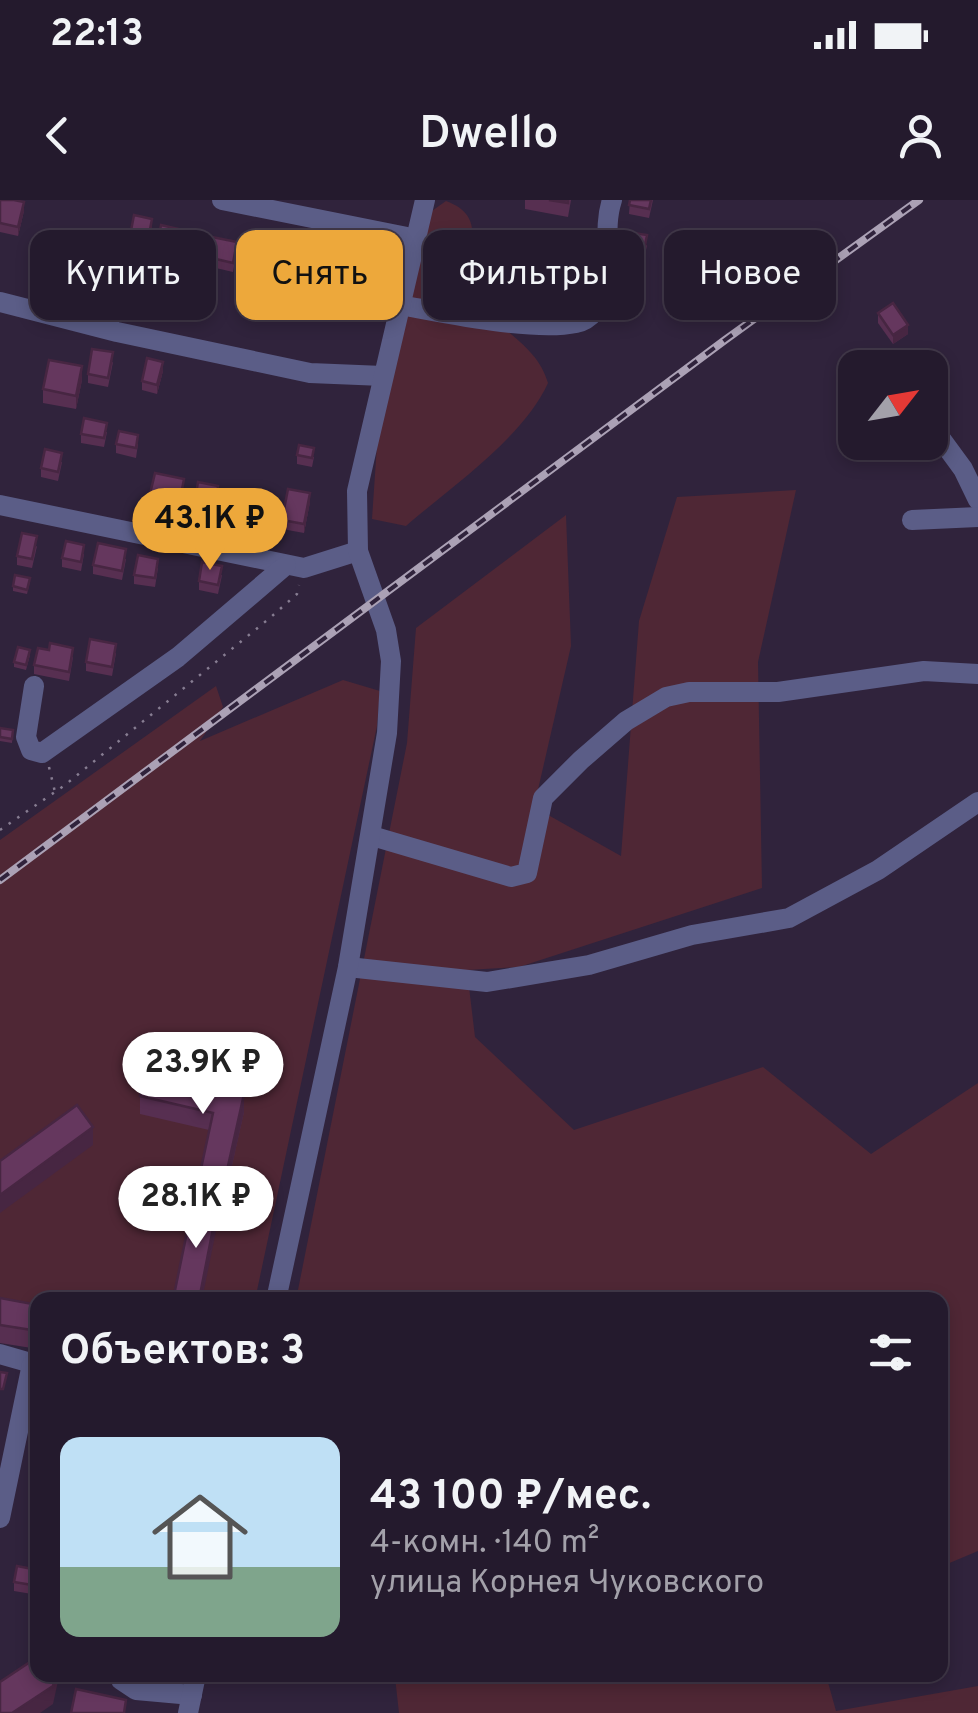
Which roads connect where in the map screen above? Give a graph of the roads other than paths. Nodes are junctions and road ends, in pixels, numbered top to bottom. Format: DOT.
graph roads {
  1 [pos="222,200"];
  2 [pos="425,200"];
  3 [pos="612,200"];
  4 [pos="417,239"];
  5 [pos="403,293"];
  6 [pos="0,302"];
  7 [pos="403,305"];
  8 [pos="396,320"];
  9 [pos="383,376"];
  10 [pos="948,448"];
  11 [pos="978,500"];
  12 [pos="0,506"];
  13 [pos="978,517"];
  14 [pos="912,520"];
  15 [pos="358,551"];
  16 [pos="295,566"];
  17 [pos="978,674"];
  18 [pos="34,686"];
  19 [pos="978,802"];
  20 [pos="372,836"];
  21 [pos="348,968"];
  22 [pos="278,1292"];
  23 [pos="0,1354"];
  24 [pos="30,1363"];
  25 [pos="30,1386"];
  26 [pos="0,1518"];
  27 [pos="125,1682"];
  28 [pos="192,1694"];
  1 -- 4 [label="street"];
  2 -- 4 [label="street"];
  3 -- 7 [label="street"];
  4 -- 5 [label="street"];
  6 -- 9 [label="street"];
  8 -- 9 [label="street"];
  9 -- 15 [label="street"];
  10 -- 11 [label="street"];
  12 -- 16 [label="street"];
  13 -- 14 [label="street"];
  15 -- 16 [label="street"];
  15 -- 20 [label="street"];
  16 -- 18 [label="street"];
  17 -- 20 [label="street"];
  19 -- 21 [label="street"];
  20 -- 21 [label="street"];
  21 -- 22 [label="street"];
  23 -- 24 [label="street"];
  25 -- 26 [label="street"];
  27 -- 28 [label="street"];
}
